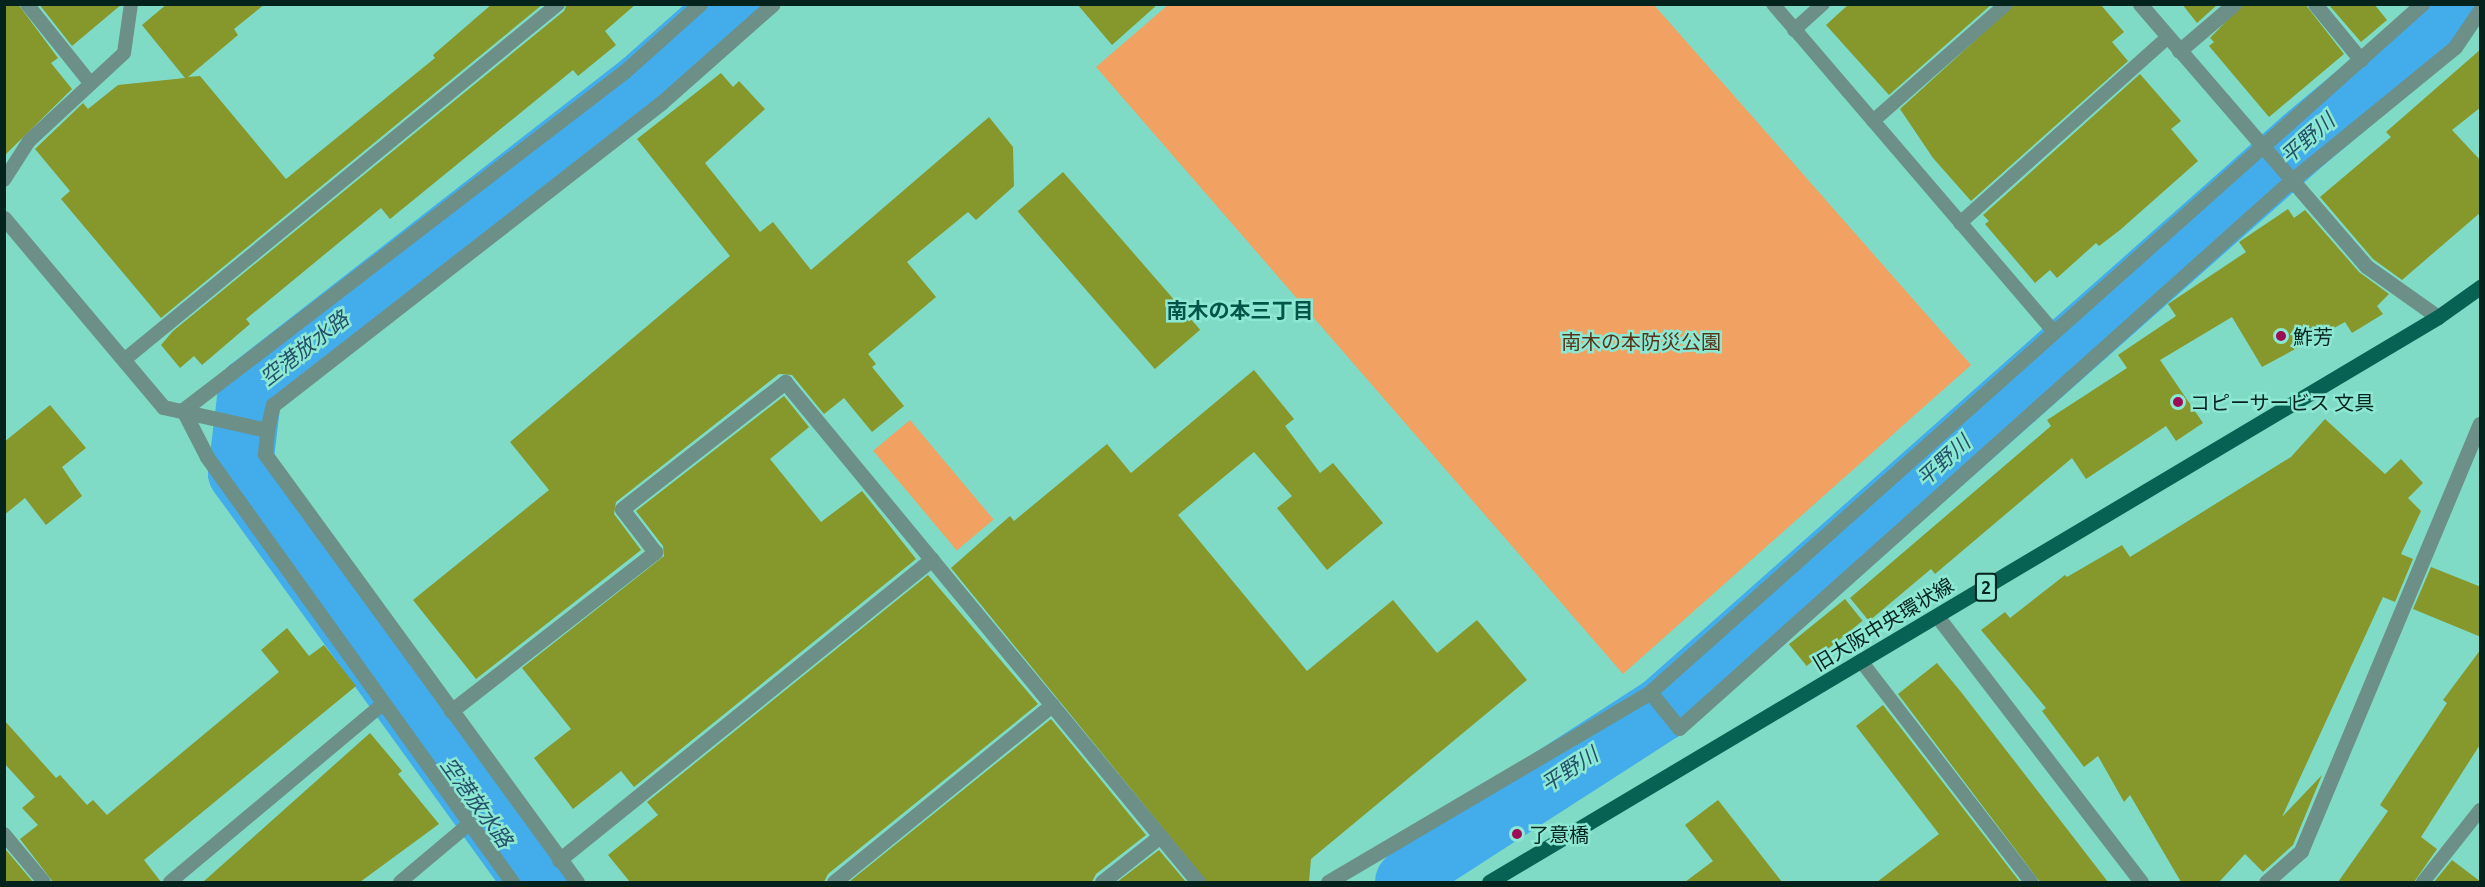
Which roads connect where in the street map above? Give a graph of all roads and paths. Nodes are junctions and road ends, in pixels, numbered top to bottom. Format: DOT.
graph roads {
  1 [pos="27,4"];
  2 [pos="131,4"];
  3 [pos="558,4"];
  4 [pos="700,4"];
  5 [pos="773,4"];
  6 [pos="1773,4"];
  7 [pos="1823,4"];
  8 [pos="2006,4"];
  9 [pos="2140,4"];
  10 [pos="2234,4"];
  11 [pos="2315,4"];
  12 [pos="2422,4"];
  13 [pos="2481,10"];
  14 [pos="1794,30"];
  15 [pos="2168,37"];
  16 [pos="2179,51"];
  17 [pos="2361,60"];
  18 [pos="91,84"];
  19 [pos="1873,121"];
  20 [pos="2262,147"];
  21 [pos="2290,179"];
  22 [pos="4,180"];
  23 [pos="4,218"];
  24 [pos="1960,223"];
  25 [pos="2481,287"];
  26 [pos="2438,317"];
  27 [pos="2054,332"];
  28 [pos="124,360"];
  29 [pos="184,410"];
  30 [pos="2481,424"];
  31 [pos="266,430"];
  32 [pos="932,559"];
  33 [pos="1937,616"];
  34 [pos="1862,662"];
  35 [pos="1650,692"];
  36 [pos="383,704"];
  37 [pos="1052,705"];
  38 [pos="451,711"];
  39 [pos="2481,810"];
  40 [pos="469,824"];
  41 [pos="4,834"];
  42 [pos="1160,836"];
  43 [pos="559,860"];
  44 [pos="44,882"];
  45 [pos="170,882"];
  46 [pos="400,882"];
  47 [pos="512,882"];
  48 [pos="577,882"];
  49 [pos="834,882"];
  50 [pos="1102,882"];
  51 [pos="1198,882"];
  52 [pos="1328,882"];
  53 [pos="1489,882"];
  54 [pos="2031,882"];
  55 [pos="2141,882"];
  56 [pos="2266,882"];
  57 [pos="2423,882"];
  1 -- 18 [label="lane"];
  2 -- 18 [label="lane"];
  3 -- 28 [label="lane"];
  4 -- 29 [label="street"];
  5 -- 31 [label="street"];
  6 -- 14 [label="lane"];
  7 -- 14 [label="lane"];
  8 -- 19 [label="lane"];
  9 -- 15 [label="street"];
  10 -- 16 [label="street"];
  11 -- 17 [label="street"];
  12 -- 17 [label="street"];
  13 -- 21 [label="street"];
  14 -- 19 [label="lane"];
  15 -- 16 [label="street"];
  15 -- 24 [label="lane"];
  16 -- 20 [label="street"];
  17 -- 20 [label="street"];
  18 -- 22 [label="lane"];
  19 -- 24 [label="lane"];
  20 -- 21 [label="street"];
  20 -- 27 [label="street"];
  21 -- 26 [label="street"];
  21 -- 35 [label="street"];
  23 -- 28 [label="street"];
  24 -- 27 [label="lane"];
  25 -- 26 [label="main road, 旧大阪中央環状線 / 2"];
  26 -- 33 [label="main road, 旧大阪中央環状線 / 2"];
  27 -- 35 [label="street"];
  28 -- 29 [label="street"];
  29 -- 31 [label="street"];
  29 -- 36 [label="street"];
  30 -- 56 [label="street"];
  31 -- 38 [label="street"];
  32 -- 37 [label="street"];
  32 -- 38 [label="street"];
  32 -- 43 [label="street"];
  33 -- 34 [label="main road, 旧大阪中央環状線 / 2"];
  33 -- 55 [label="street"];
  34 -- 53 [label="main road, 旧大阪中央環状線 / 2"];
  34 -- 54 [label="lane"];
  35 -- 52 [label="street"];
  36 -- 40 [label="street"];
  36 -- 45 [label="lane"];
  37 -- 42 [label="street"];
  37 -- 49 [label="street"];
  38 -- 43 [label="street"];
  39 -- 57 [label="lane"];
  40 -- 46 [label="lane"];
  40 -- 47 [label="street"];
  41 -- 44 [label="lane"];
  42 -- 50 [label="street"];
  42 -- 51 [label="street"];
  43 -- 48 [label="street"];
}
